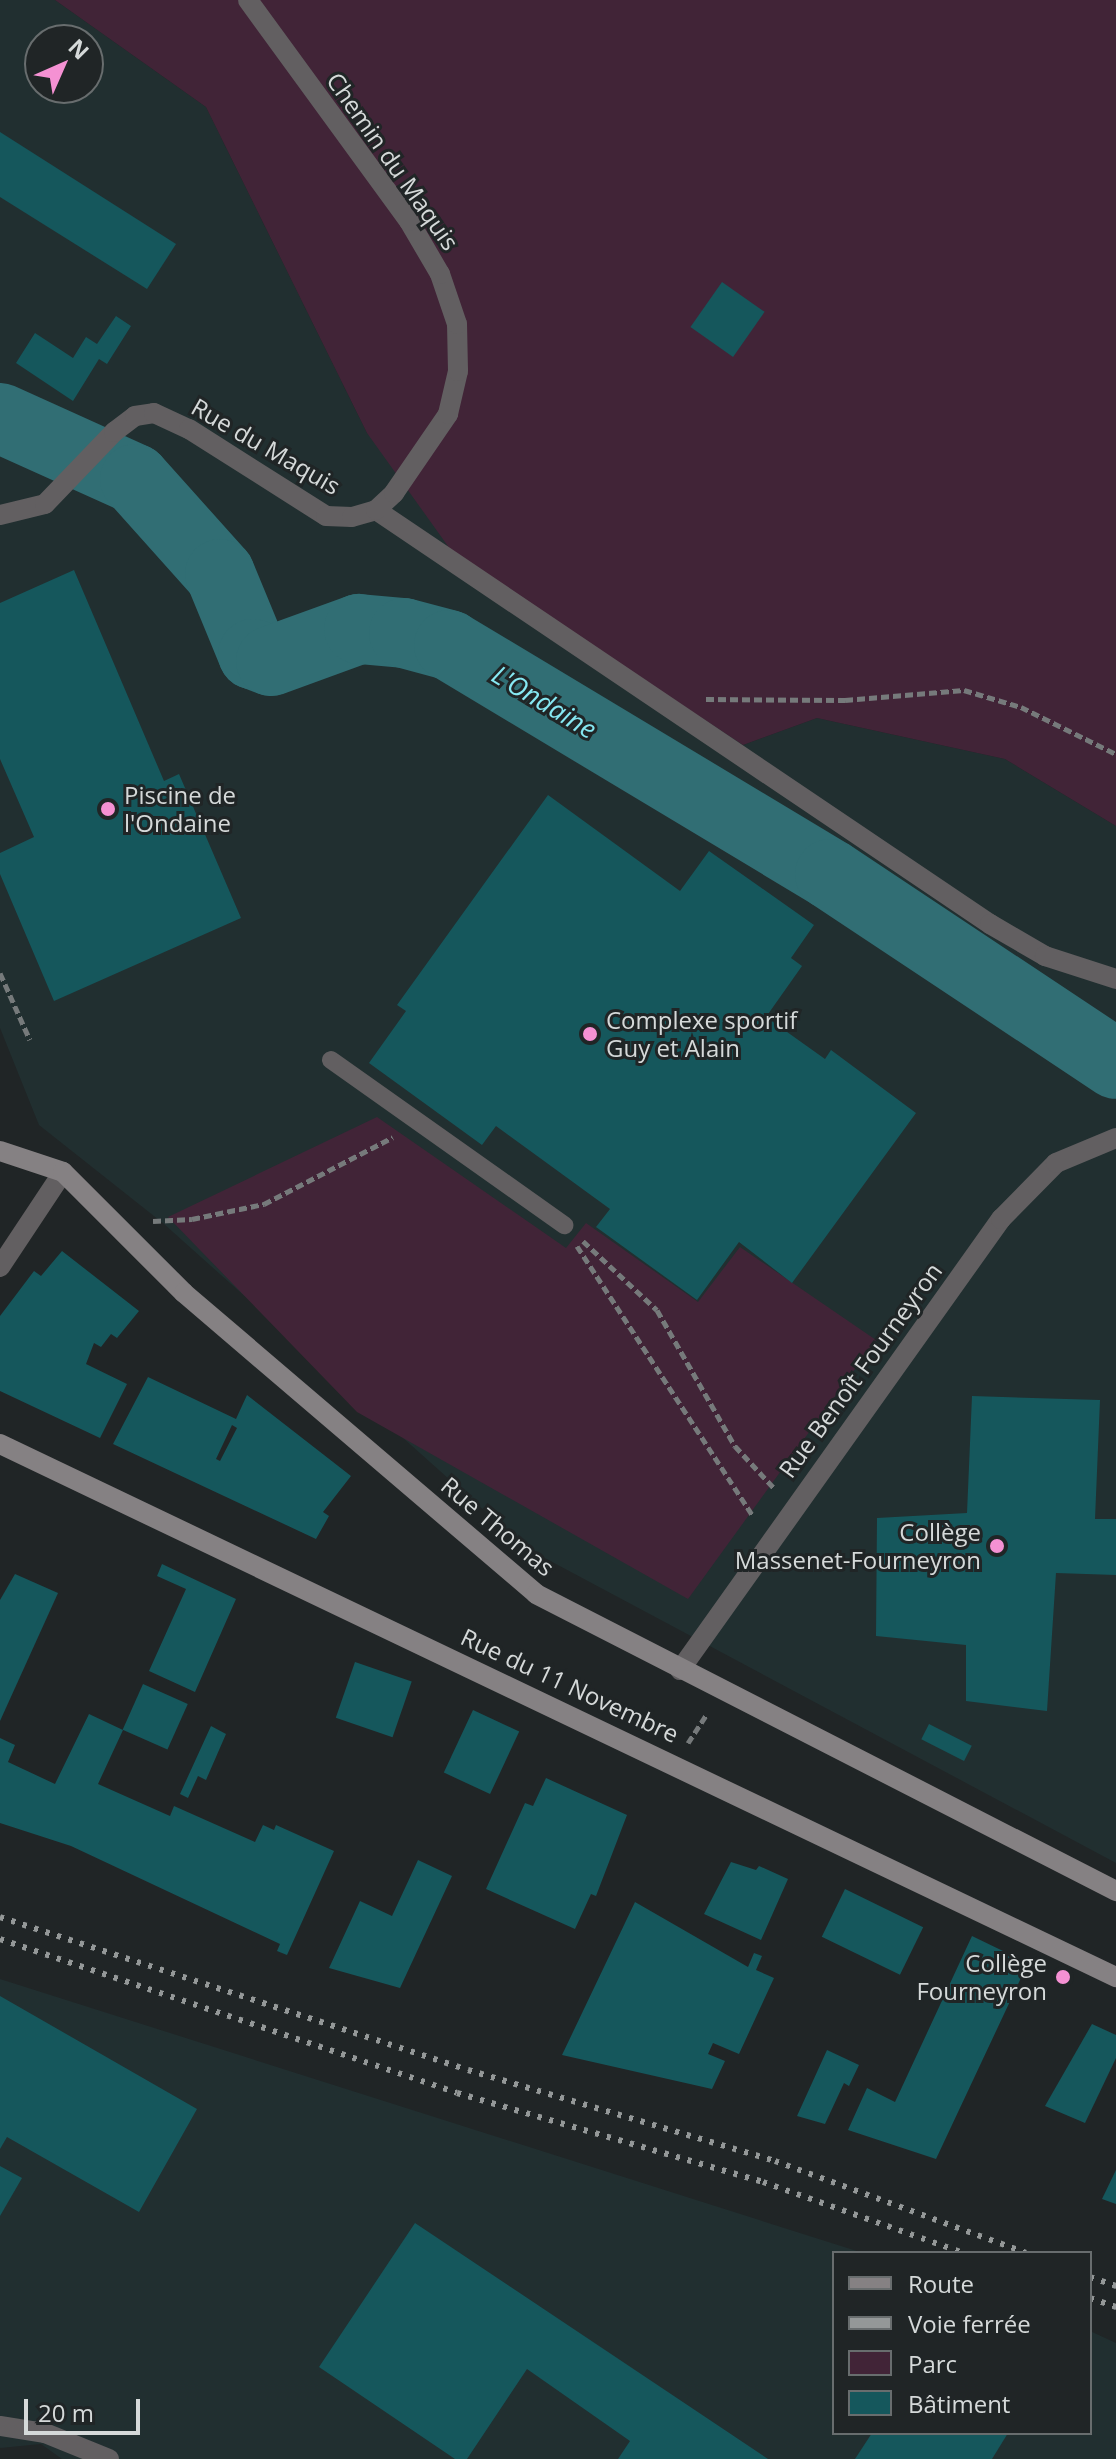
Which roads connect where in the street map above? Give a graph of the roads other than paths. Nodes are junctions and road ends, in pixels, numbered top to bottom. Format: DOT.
graph roads {
  1 [pos="248,0"];
  2 [pos="376,510"];
  3 [pos="0,515"];
  4 [pos="1116,979"];
  5 [pos="331,1060"];
  6 [pos="1116,1138"];
  7 [pos="0,1151"];
  8 [pos="63,1172"];
  9 [pos="564,1225"];
  10 [pos="0,1267"];
  11 [pos="0,1444"];
  12 [pos="680,1670"];
  13 [pos="1116,1891"];
  14 [pos="1116,1977"];
  15 [pos="0,2426"];
  16 [pos="109,2459"];
  1 -- 2 [label="street, Chemin du Maquis"];
  2 -- 3 [label="street, Rue du Maquis"];
  2 -- 4 [label="street"];
  5 -- 9 [label="lane"];
  6 -- 12 [label="street, Rue Benoît Fourneyron"];
  7 -- 8 [label="main road, Rue Thomas"];
  8 -- 10 [label="street"];
  8 -- 12 [label="main road, Rue Thomas"];
  11 -- 14 [label="main road, Rue du 11 Novembre"];
  12 -- 13 [label="main road, Rue Thomas"];
  15 -- 16 [label="street"];
}
